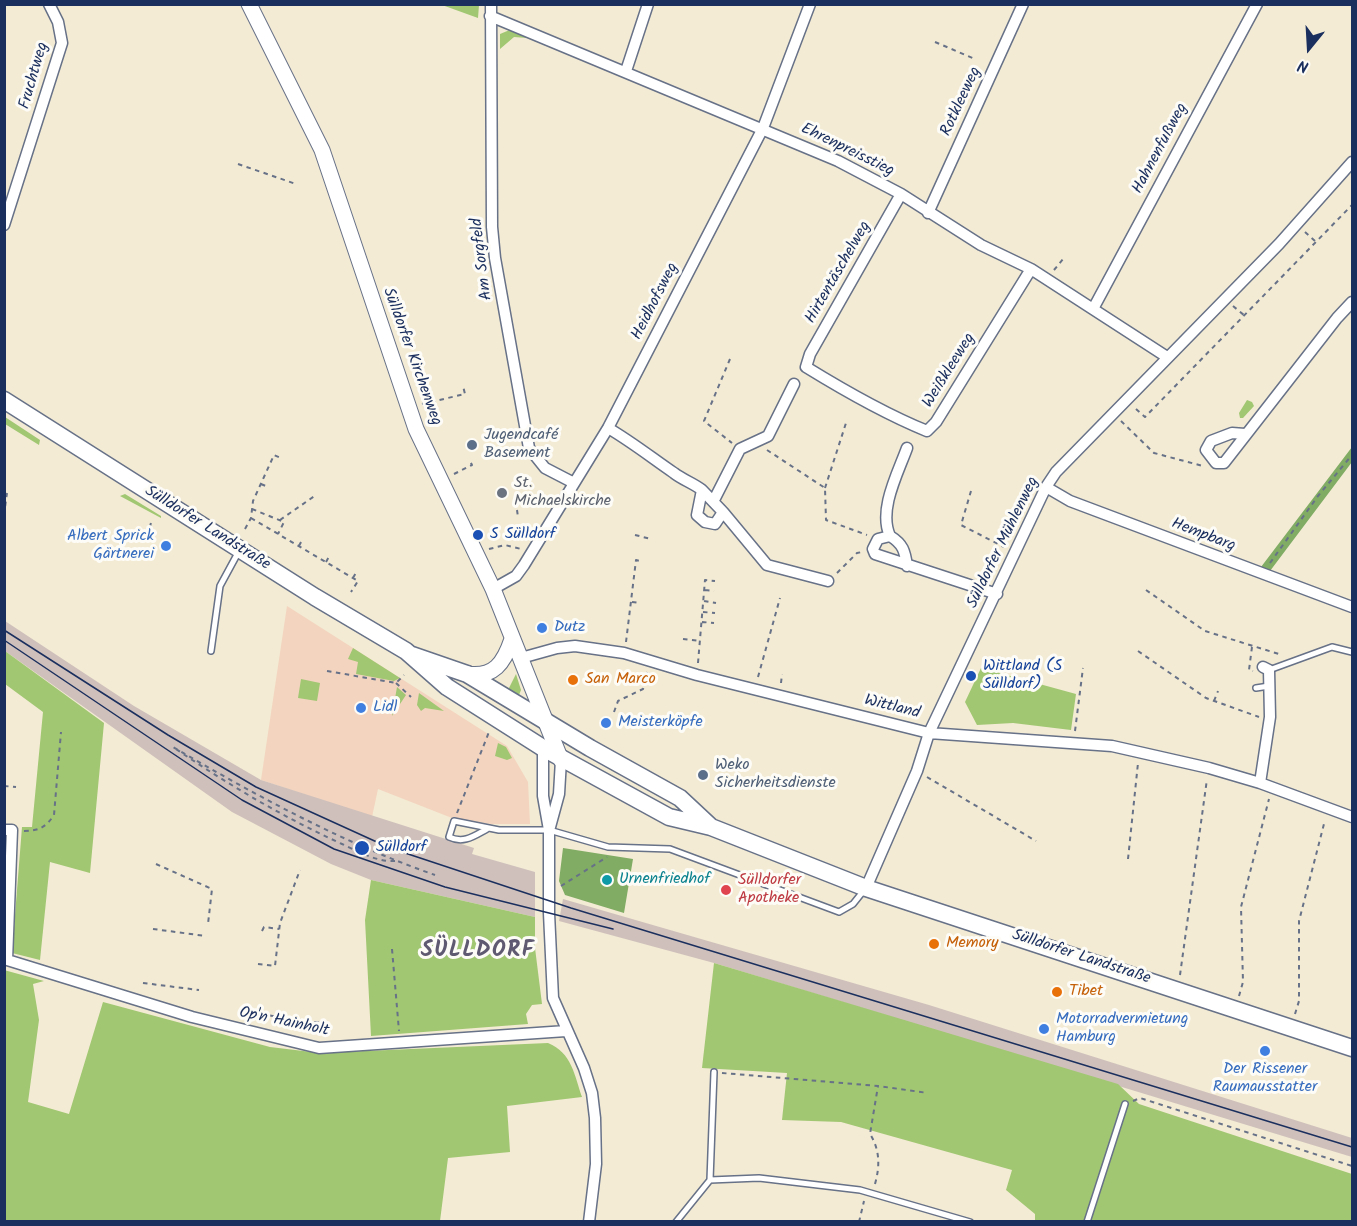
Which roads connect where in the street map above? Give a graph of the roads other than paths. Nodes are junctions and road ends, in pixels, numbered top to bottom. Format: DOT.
graph roads {
  1 [pos="49,4"];
  2 [pos="249,4"];
  3 [pos="490,4"];
  4 [pos="648,4"];
  5 [pos="810,4"];
  6 [pos="1023,4"];
  7 [pos="1257,4"];
  8 [pos="490,16"];
  9 [pos="626,71"];
  10 [pos="763,128"];
  11 [pos="1353,162"];
  12 [pos="901,194"];
  13 [pos="928,213"];
  14 [pos="4,225"];
  15 [pos="1031,269"];
  16 [pos="1353,302"];
  17 [pos="1093,309"];
  18 [pos="1167,357"];
  19 [pos="806,367"];
  20 [pos="794,384"];
  21 [pos="4,400"];
  22 [pos="608,428"];
  23 [pos="1245,434"];
  24 [pos="907,448"];
  25 [pos="574,483"];
  26 [pos="1046,487"];
  27 [pos="702,490"];
  28 [pos="714,500"];
  29 [pos="723,512"];
  30 [pos="890,536"];
  31 [pos="240,549"];
  32 [pos="907,566"];
  33 [pos="828,581"];
  34 [pos="493,589"];
  35 [pos="997,594"];
  36 [pos="1353,607"];
  37 [pos="512,639"];
  38 [pos="211,651"];
  39 [pos="1353,652"];
  40 [pos="410,654"];
  41 [pos="521,658"];
  42 [pos="1266,669"];
  43 [pos="467,674"];
  44 [pos="1270,686"];
  45 [pos="1256,688"];
  46 [pos="544,720"];
  47 [pos="929,733"];
  48 [pos="543,748"];
  49 [pos="561,759"];
  50 [pos="1260,783"];
  51 [pos="1353,817"];
  52 [pos="711,827"];
  53 [pos="487,829"];
  54 [pos="8,830"];
  55 [pos="549,830"];
  56 [pos="866,888"];
  57 [pos="6,960"];
  58 [pos="566,1031"];
  59 [pos="1353,1048"];
  60 [pos="714,1072"];
  61 [pos="1125,1104"];
  62 [pos="710,1180"];
  63 [pos="588,1221"];
  64 [pos="676,1221"];
  65 [pos="970,1221"];
  66 [pos="1088,1221"];
  1 -- 14 [label="street, Fruchtweg"];
  2 -- 34 [label="street, Sülldorfer Kirchenweg"];
  3 -- 8 [label="street, Am Sorgfeld"];
  4 -- 9 [label="street"];
  5 -- 10 [label="street, Heidhofsweg"];
  6 -- 13 [label="street, Rotkleeweg"];
  7 -- 17 [label="street, Hahnenfußweg"];
  8 -- 9 [label="street, Ehrenpreisstieg"];
  8 -- 25 [label="street, Am Sorgfeld"];
  9 -- 10 [label="street, Ehrenpreisstieg"];
  10 -- 12 [label="street, Ehrenpreisstieg"];
  10 -- 22 [label="street, Heidhofsweg"];
  11 -- 18 [label="street, Sülldorfer Mühlenweg"];
  12 -- 13 [label="street, Ehrenpreisstieg"];
  12 -- 19 [label="street, Hirtentäschelweg"];
  13 -- 15 [label="street, Ehrenpreisstieg"];
  15 -- 17 [label="street, Ehrenpreisstieg"];
  15 -- 19 [label="street, Weißkleeweg"];
  16 -- 23 [label="street"];
  17 -- 18 [label="street, Ehrenpreisstieg"];
  18 -- 26 [label="street, Sülldorfer Mühlenweg"];
  20 -- 28 [label="street"];
  21 -- 31 [label="main road, Sülldorfer Landstraße"];
  22 -- 25 [label="street, Heidhofsweg"];
  22 -- 27 [label="street"];
  23 -- 23 [label="street"];
  24 -- 30 [label="street"];
  25 -- 34 [label="street, Heidhofsweg"];
  26 -- 35 [label="street, Sülldorfer Mühlenweg"];
  26 -- 36 [label="street, Hempbarg"];
  27 -- 28 [label="street"];
  27 -- 29 [label="street"];
  28 -- 29 [label="street"];
  29 -- 33 [label="street"];
  30 -- 32 [label="street"];
  30 -- 32 [label="street"];
  31 -- 38 [label="lane"];
  31 -- 40 [label="main road, Sülldorfer Landstraße"];
  32 -- 35 [label="street"];
  34 -- 37 [label="street, Sülldorfer Kirchenweg"];
  35 -- 47 [label="street, Sülldorfer Mühlenweg"];
  37 -- 41 [label="street, Sülldorfer Kirchenweg"];
  37 -- 43 [label="street"];
  39 -- 42 [label="lane"];
  40 -- 43 [label="main road, Sülldorfer Landstraße"];
  40 -- 48 [label="main road, Sülldorfer Landstraße"];
  41 -- 46 [label="street, Sülldorfer Kirchenweg"];
  41 -- 47 [label="street, Wittland"];
  42 -- 44 [label="street"];
  43 -- 46 [label="main road, Sülldorfer Landstraße"];
  44 -- 45 [label="lane"];
  44 -- 50 [label="street"];
  46 -- 48 [label="street, Sülldorfer Kirchenweg"];
  46 -- 49 [label="street, Sülldorfer Kirchenweg"];
  46 -- 52 [label="main road, Sülldorfer Landstraße"];
  47 -- 50 [label="street, Wittland"];
  47 -- 56 [label="street, Sülldorfer Mühlenweg"];
  48 -- 49 [label="main road, Sülldorfer Landstraße"];
  48 -- 55 [label="street, Sülldorfer Kirchenweg"];
  49 -- 52 [label="main road, Sülldorfer Landstraße"];
  49 -- 55 [label="street, Sülldorfer Kirchenweg"];
  50 -- 51 [label="street, Wittland"];
  52 -- 56 [label="main road, Sülldorfer Landstraße"];
  53 -- 53 [label="lane"];
  53 -- 55 [label="lane"];
  54 -- 57 [label="street"];
  55 -- 56 [label="lane"];
  55 -- 58 [label="street, Sülldorfer Kirchenweg"];
  56 -- 59 [label="main road, Sülldorfer Landstraße"];
  57 -- 58 [label="street, Op'n Hainholt"];
  58 -- 63 [label="street, Sülldorfer Kirchenweg"];
  60 -- 62 [label="lane"];
  61 -- 66 [label="lane"];
  62 -- 64 [label="lane"];
  62 -- 65 [label="lane"];
}
